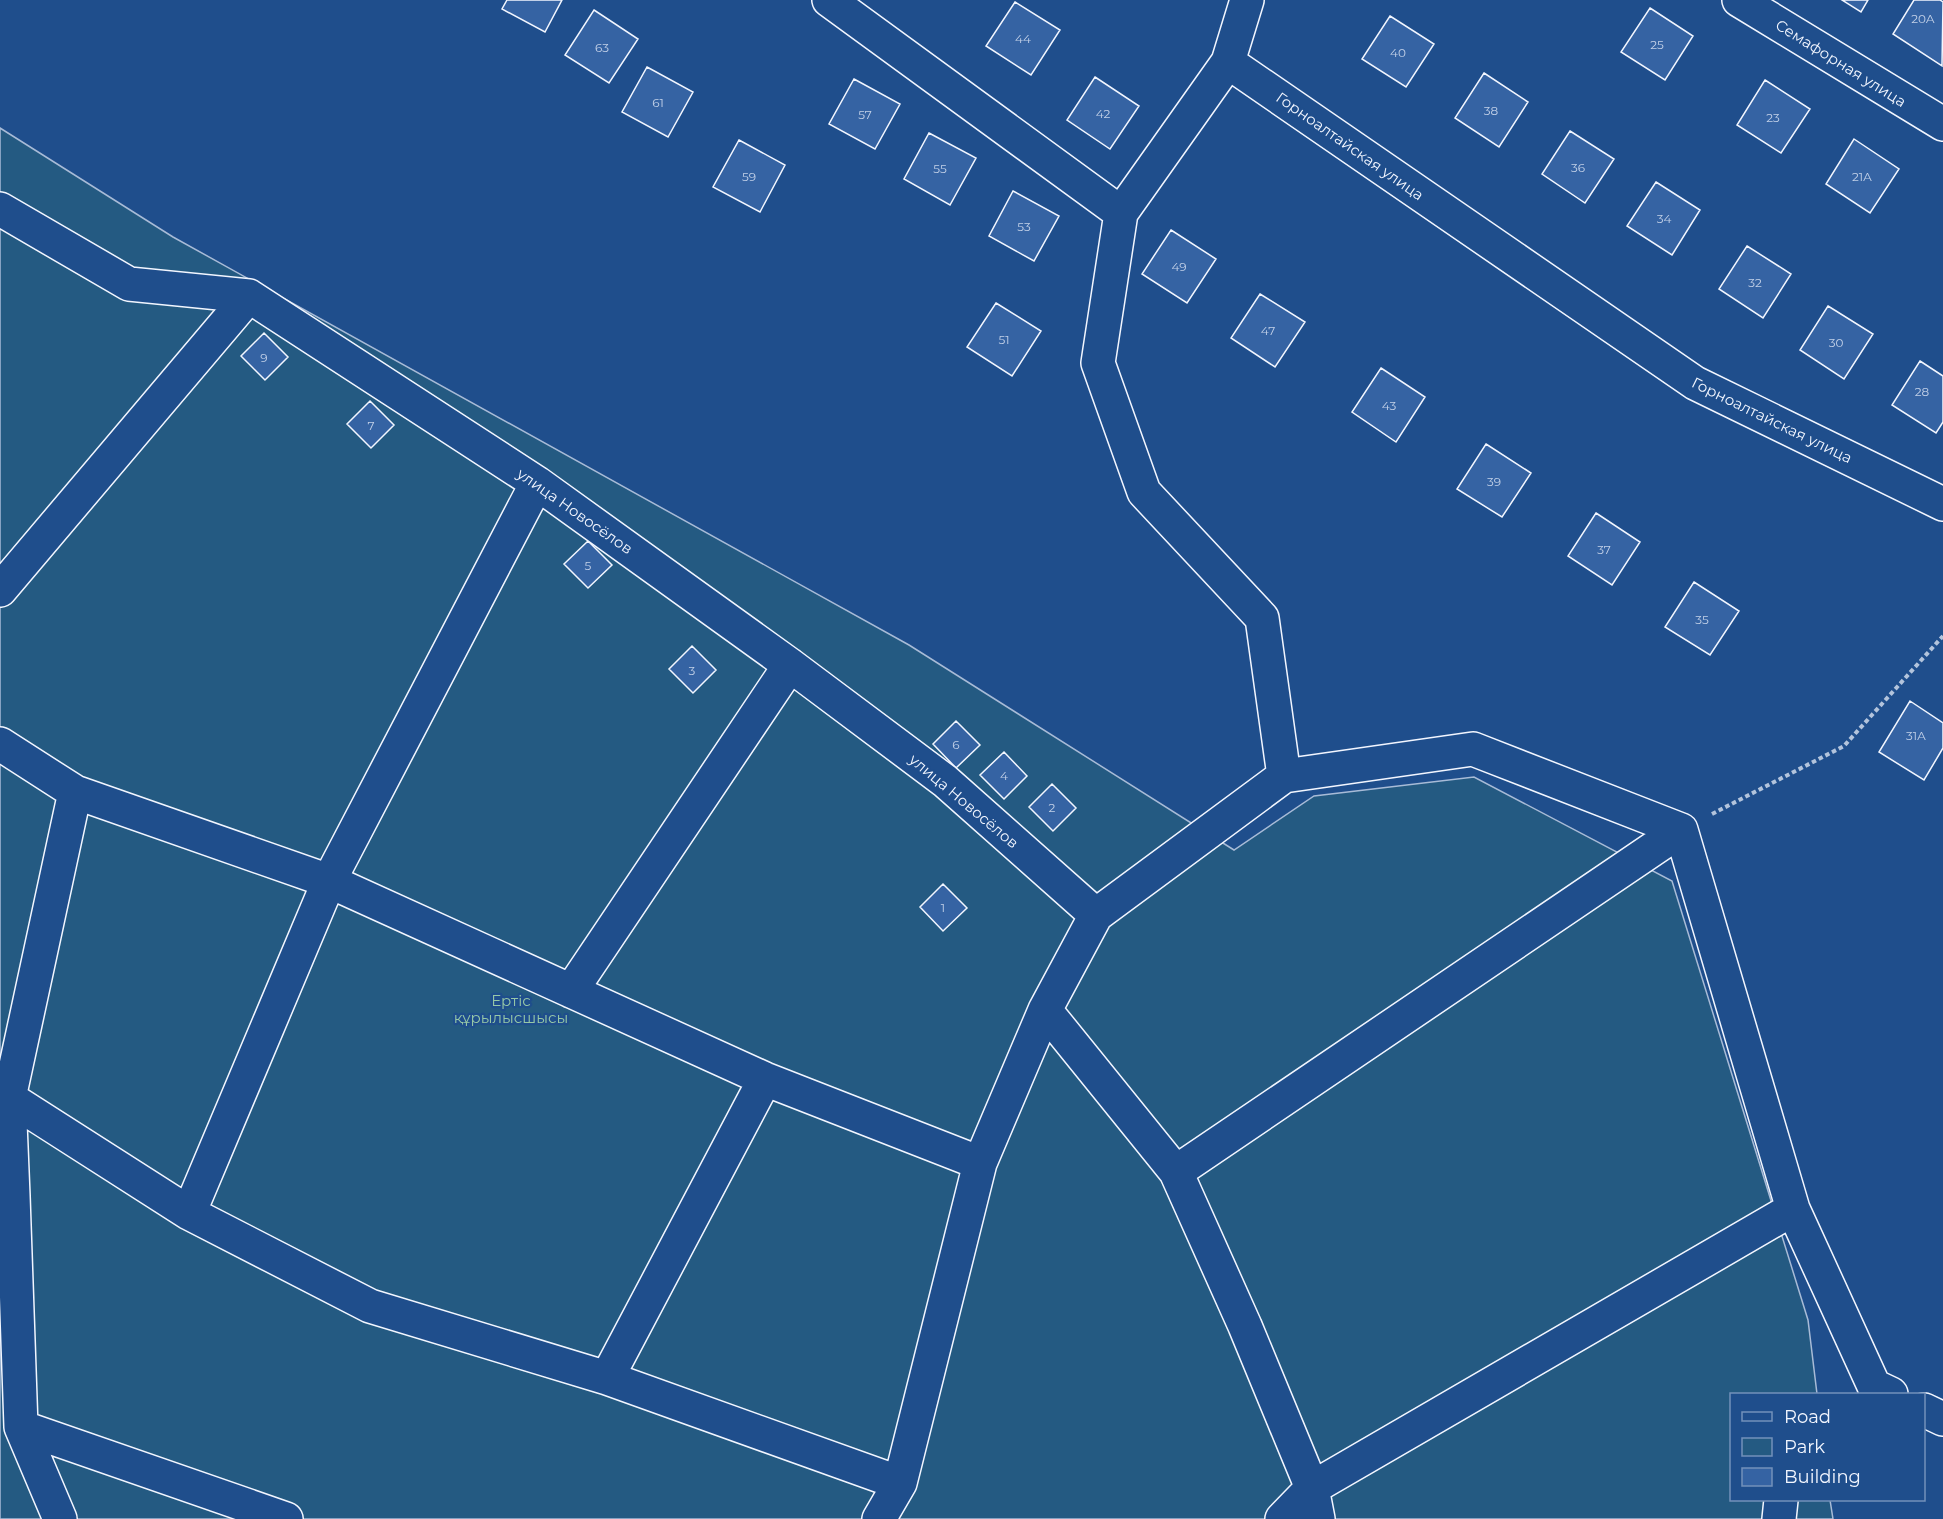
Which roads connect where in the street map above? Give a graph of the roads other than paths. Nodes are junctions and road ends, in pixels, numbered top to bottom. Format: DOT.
graph roads {
  1 [pos="829,0"];
  2 [pos="1247,0"];
  3 [pos="1739,0"];
  4 [pos="1228,62"];
  5 [pos="1943,124"];
  6 [pos="0,209"];
  7 [pos="1121,213"];
  8 [pos="249,296"];
  9 [pos="537,483"];
  10 [pos="1943,504"];
  11 [pos="0,590"];
  12 [pos="790,665"];
  13 [pos="0,744"];
  14 [pos="1284,776"];
  15 [pos="75,792"];
  16 [pos="1681,830"];
  17 [pos="329,881"];
  18 [pos="1096,915"];
  19 [pos="571,991"];
  20 [pos="1045,1010"];
  21 [pos="765,1079"];
  22 [pos="5,1096"];
  23 [pos="980,1163"];
  24 [pos="1176,1172"];
  25 [pos="7,1203"];
  26 [pos="1793,1209"];
  27 [pos="189,1213"];
  28 [pos="607,1378"];
  29 [pos="1877,1392"];
  30 [pos="1925,1411"];
  31 [pos="1943,1419"];
  32 [pos="21,1427"];
  33 [pos="900,1483"];
  34 [pos="1781,1501"];
  35 [pos="1315,1504"];
  36 [pos="60,1519"];
  37 [pos="286,1519"];
  38 [pos="879,1519"];
  39 [pos="1282,1519"];
  40 [pos="1779,1519"];
  1 -- 7 [label="street"];
  2 -- 4 [label="street"];
  3 -- 5 [label="street, Семафорная улица"];
  4 -- 7 [label="street"];
  4 -- 10 [label="street, Горноалтайская улица"];
  6 -- 8 [label="street, улица Новосёлов"];
  7 -- 14 [label="street"];
  8 -- 9 [label="street, улица Новосёлов"];
  8 -- 11 [label="street"];
  9 -- 12 [label="street, улица Новосёлов"];
  9 -- 17 [label="street"];
  12 -- 18 [label="street, улица Новосёлов"];
  12 -- 19 [label="street"];
  13 -- 15 [label="street"];
  14 -- 16 [label="street"];
  14 -- 18 [label="street"];
  15 -- 17 [label="street"];
  15 -- 22 [label="street"];
  16 -- 24 [label="street"];
  16 -- 26 [label="street"];
  17 -- 19 [label="street"];
  17 -- 27 [label="street"];
  18 -- 20 [label="street"];
  19 -- 21 [label="street"];
  20 -- 23 [label="street"];
  20 -- 24 [label="street"];
  21 -- 23 [label="street"];
  21 -- 28 [label="street"];
  22 -- 25 [label="street"];
  22 -- 27 [label="street"];
  23 -- 33 [label="street"];
  24 -- 35 [label="street"];
  25 -- 32 [label="street"];
  26 -- 29 [label="street"];
  26 -- 35 [label="street"];
  27 -- 28 [label="street"];
  28 -- 33 [label="street"];
  30 -- 31 [label="street"];
  32 -- 36 [label="street"];
  32 -- 37 [label="street"];
  33 -- 38 [label="street"];
  34 -- 40 [label="street"];
  35 -- 39 [label="street"];
}
